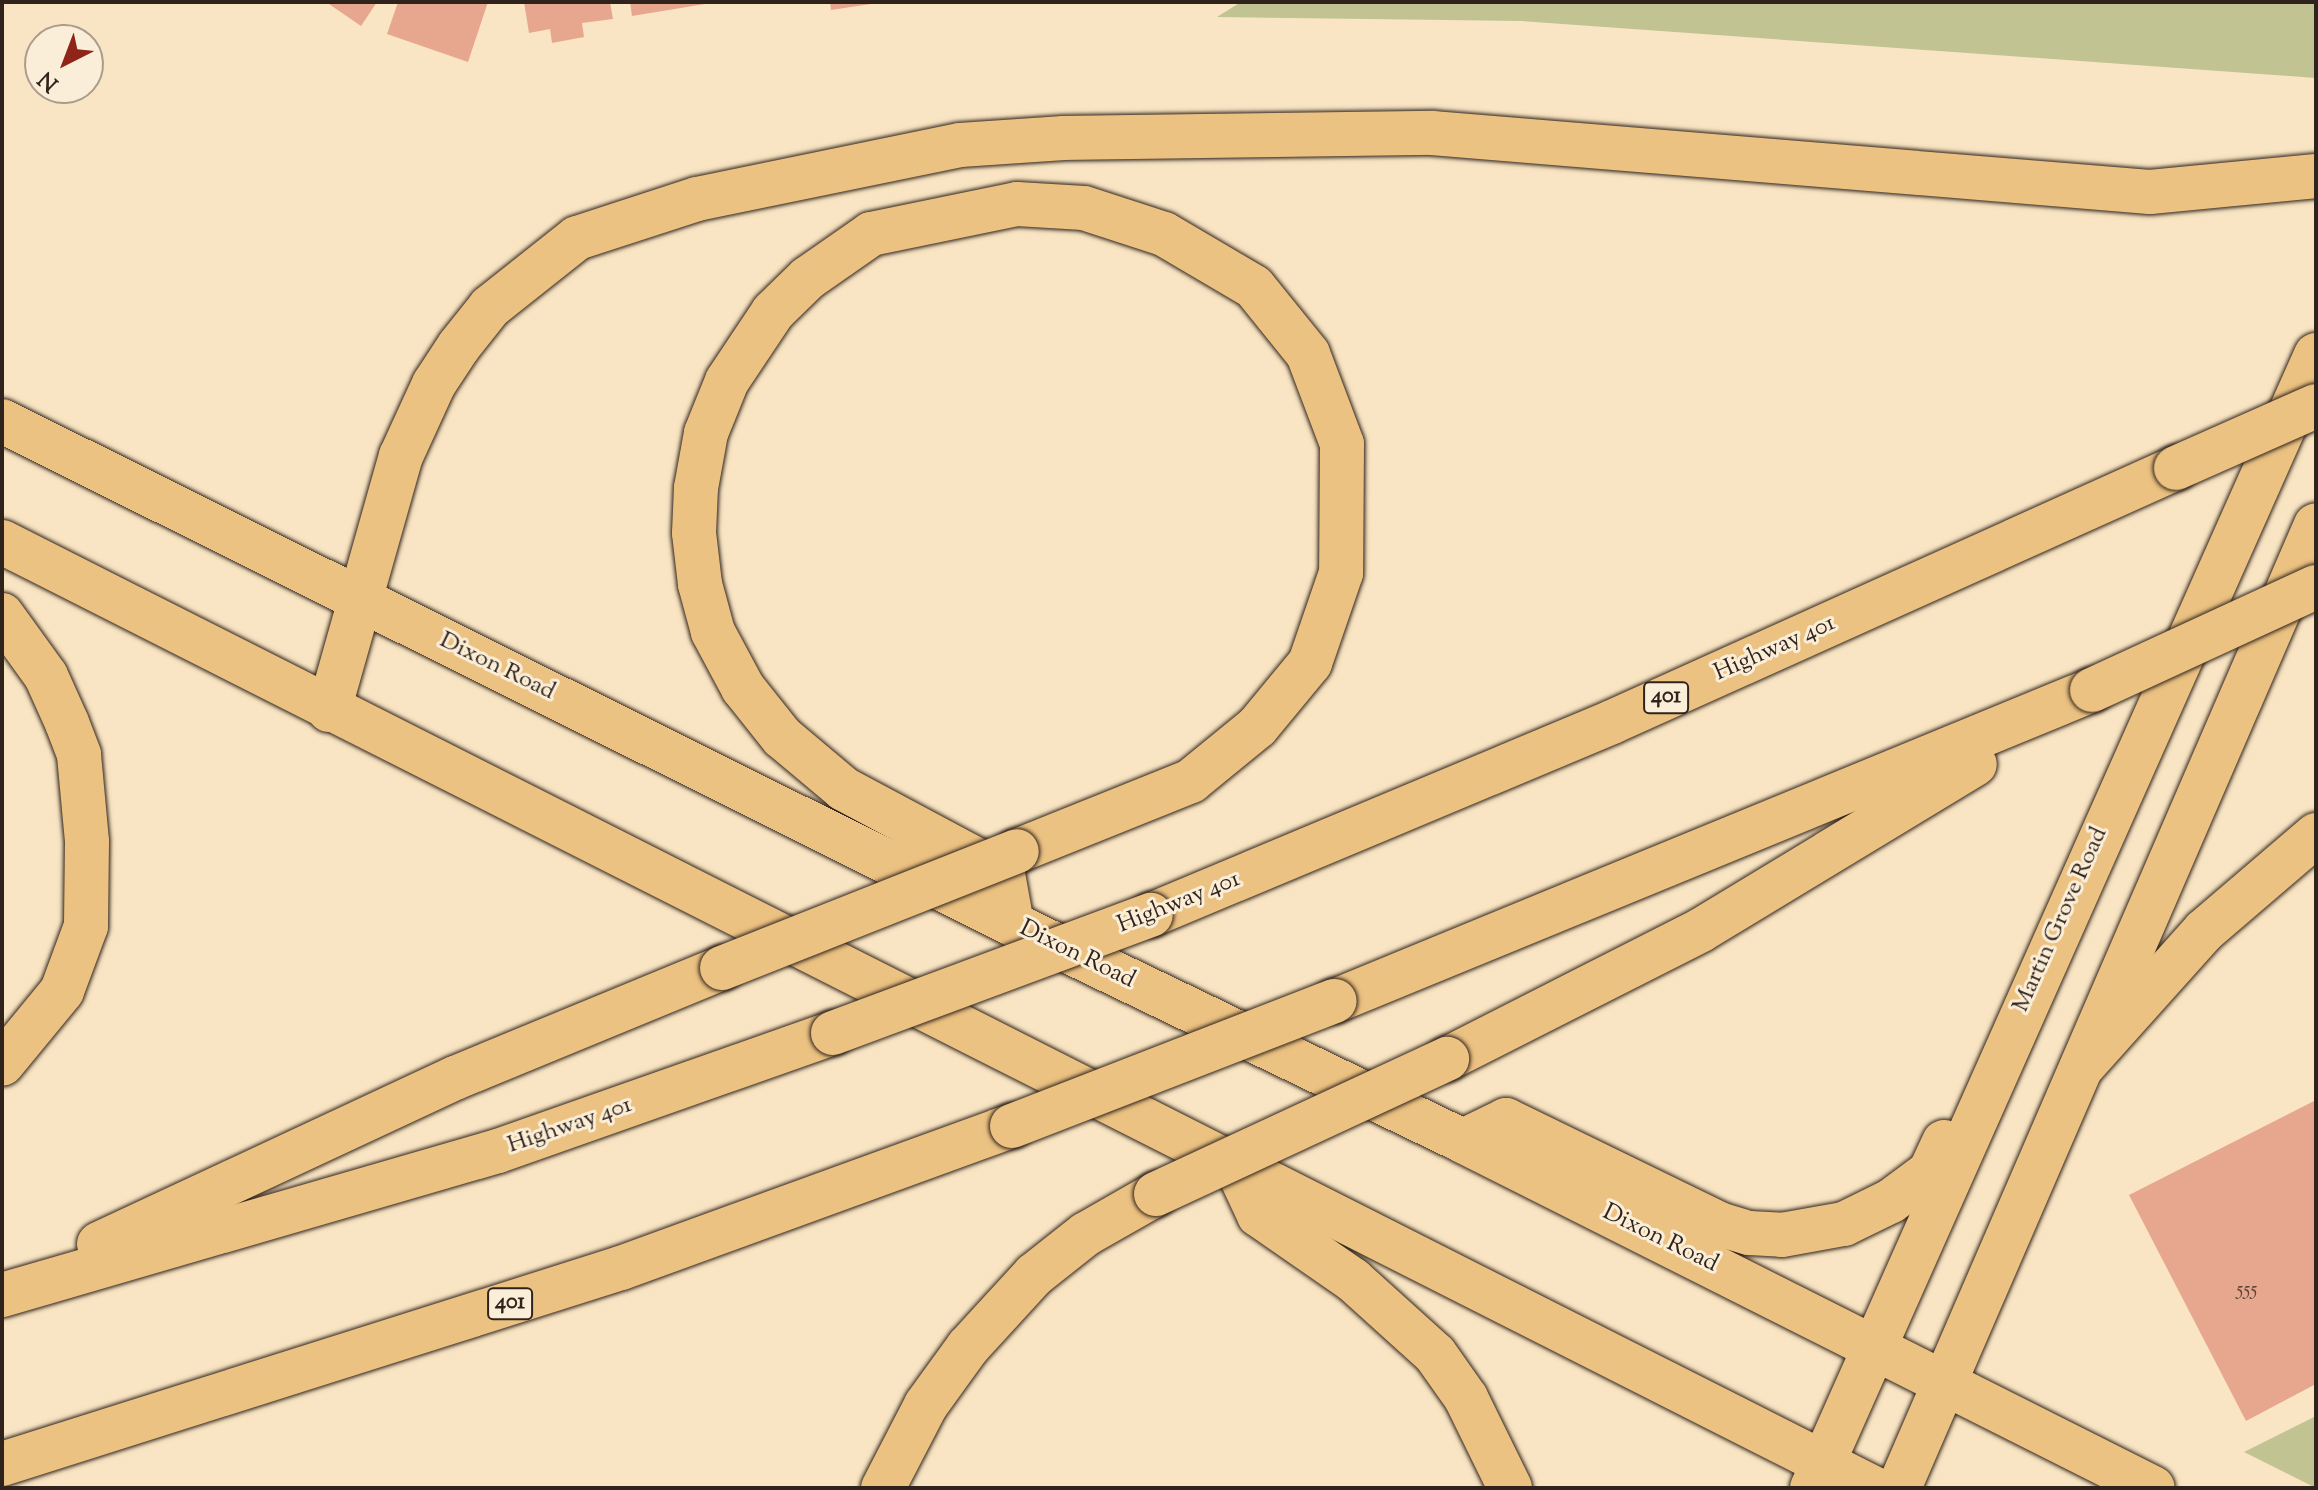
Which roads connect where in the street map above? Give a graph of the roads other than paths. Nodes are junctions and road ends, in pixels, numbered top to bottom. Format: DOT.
graph roads {
  1 [pos="2314,176"];
  2 [pos="2316,355"];
  3 [pos="2316,406"];
  4 [pos="2,421"];
  5 [pos="2316,525"];
  6 [pos="2,542"];
  7 [pos="2316,587"];
  8 [pos="361,600"];
  9 [pos="2,615"];
  10 [pos="2092,690"];
  11 [pos="329,710"];
  12 [pos="2316,835"];
  13 [pos="1012,924"];
  14 [pos="2,1064"];
  15 [pos="2082,1067"];
  16 [pos="1993,1073"];
  17 [pos="1463,1141"];
  18 [pos="1237,1168"];
  19 [pos="2,1292"];
  20 [pos="1873,1346"];
  21 [pos="1946,1384"];
  22 [pos="2,1464"];
  23 [pos="1817,1475"];
  24 [pos="883,1488"];
  25 [pos="1510,1488"];
  26 [pos="1873,1488"];
  27 [pos="1899,1488"];
  28 [pos="2153,1488"];
  1 -- 8 [label="main road"];
  2 -- 16 [label="main road, Martin Grove Road"];
  3 -- 19 [label="main road, Highway 401 / 401, bridge"];
  4 -- 8 [label="main road, Dixon Road"];
  5 -- 15 [label="main road"];
  6 -- 11 [label="main road"];
  7 -- 10 [label="main road, 401, bridge"];
  8 -- 11 [label="main road"];
  8 -- 13 [label="main road, Dixon Road"];
  9 -- 14 [label="main road"];
  10 -- 22 [label="main road, 401, bridge"];
  10 -- 24 [label="main road, bridge"];
  11 -- 18 [label="main road"];
  12 -- 15 [label="main road"];
  13 -- 17 [label="main road, Dixon Road"];
  13 -- 19 [label="main road, bridge"];
  15 -- 21 [label="main road"];
  16 -- 17 [label="main road"];
  16 -- 20 [label="main road, Martin Grove Road"];
  17 -- 20 [label="main road, Dixon Road"];
  18 -- 23 [label="main road"];
  18 -- 25 [label="main road"];
  20 -- 21 [label="main road, Dixon Road"];
  20 -- 23 [label="main road, Martin Grove Road"];
  21 -- 27 [label="main road"];
  21 -- 28 [label="main road, Dixon Road"];
  23 -- 26 [label="main road"];
}
